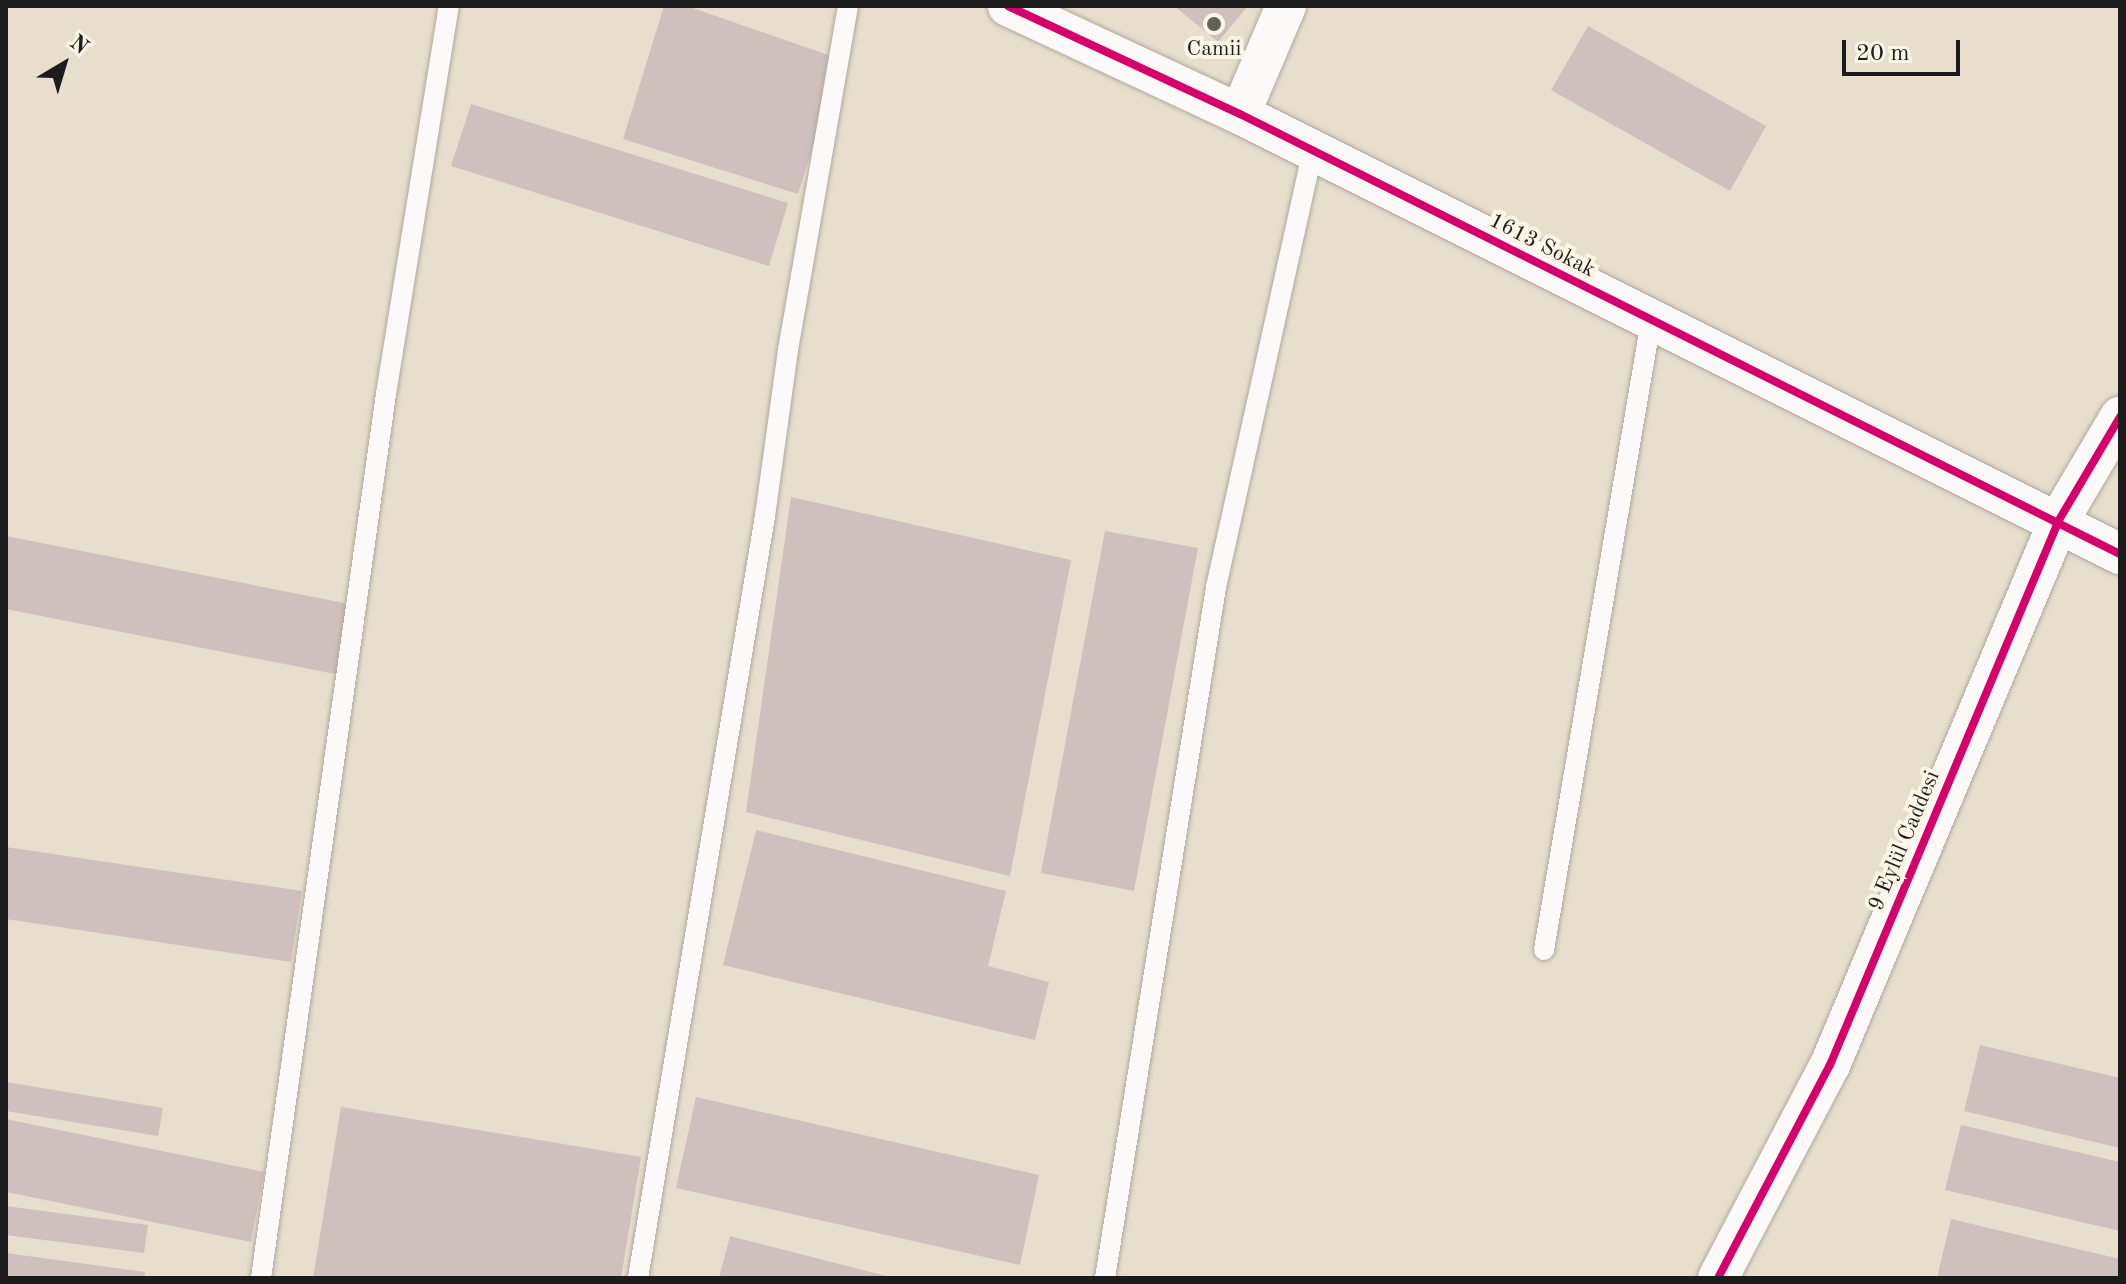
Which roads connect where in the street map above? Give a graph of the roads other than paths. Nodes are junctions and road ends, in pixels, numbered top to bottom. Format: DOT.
graph roads {
  1 [pos="449,6"];
  2 [pos="848,6"];
  3 [pos="1008,6"];
  4 [pos="1286,6"];
  5 [pos="1240,114"];
  6 [pos="1313,150"];
  7 [pos="1651,321"];
  8 [pos="2120,417"];
  9 [pos="2059,520"];
  10 [pos="2120,554"];
  11 [pos="1544,950"];
  12 [pos="261,1278"];
  13 [pos="638,1278"];
  14 [pos="1105,1278"];
  15 [pos="1718,1278"];
  1 -- 12 [label="lane"];
  2 -- 13 [label="lane"];
  3 -- 5 [label="street, 1613 Sokak"];
  4 -- 5 [label="street"];
  5 -- 6 [label="street, 1613 Sokak"];
  6 -- 7 [label="street, 1613 Sokak"];
  6 -- 14 [label="lane"];
  7 -- 9 [label="street, 1613 Sokak"];
  7 -- 11 [label="lane"];
  8 -- 9 [label="street, 9 Eylül Caddesi"];
  9 -- 10 [label="street, 1613 Sokak"];
  9 -- 15 [label="street, 9 Eylül Caddesi"];
}
